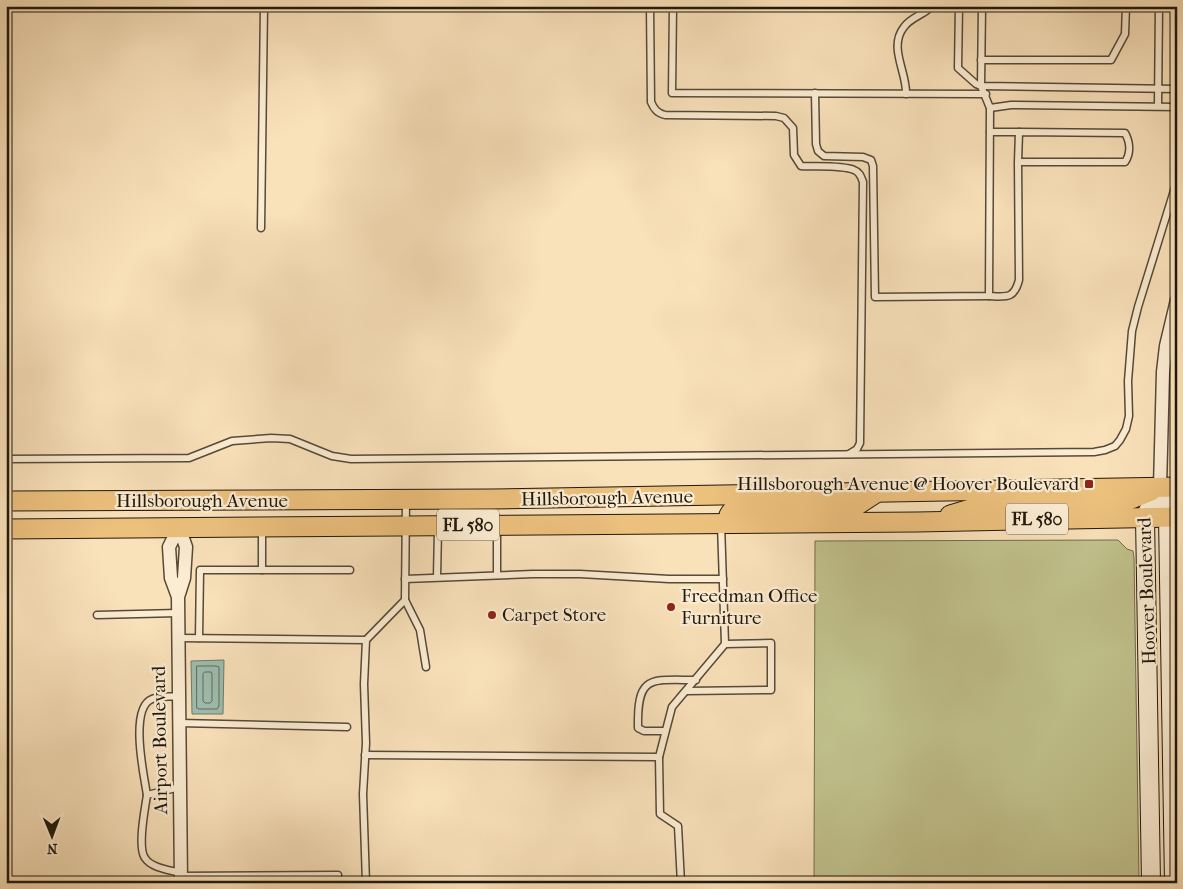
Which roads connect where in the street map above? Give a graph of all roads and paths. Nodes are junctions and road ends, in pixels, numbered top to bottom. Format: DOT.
graph roads {
  1 [pos="264,6"];
  2 [pos="650,6"];
  3 [pos="673,6"];
  4 [pos="932,6"];
  5 [pos="959,6"];
  6 [pos="982,6"];
  7 [pos="1126,6"];
  8 [pos="1159,6"];
  9 [pos="982,60"];
  10 [pos="981,86"];
  11 [pos="1159,89"];
  12 [pos="1177,89"];
  13 [pos="815,94"];
  14 [pos="906,94"];
  15 [pos="986,94"];
  16 [pos="1158,106"];
  17 [pos="1177,106"];
  18 [pos="990,108"];
  19 [pos="990,132"];
  20 [pos="1019,132"];
  21 [pos="1018,162"];
  22 [pos="1177,181"];
  23 [pos="261,228"];
  24 [pos="989,296"];
  25 [pos="1177,300"];
  26 [pos="848,455"];
  27 [pos="6,459"];
  28 [pos="1168,487"];
  29 [pos="876,493"];
  30 [pos="406,500"];
  31 [pos="6,501"];
  32 [pos="196,501"];
  33 [pos="1145,517"];
  34 [pos="1172,517"];
  35 [pos="930,521"];
  36 [pos="721,522"];
  37 [pos="497,524"];
  38 [pos="406,525"];
  39 [pos="438,525"];
  40 [pos="262,526"];
  41 [pos="178,527"];
  42 [pos="35,528"];
  43 [pos="6,529"];
  44 [pos="262,570"];
  45 [pos="350,570"];
  46 [pos="496,575"];
  47 [pos="405,578"];
  48 [pos="437,578"];
  49 [pos="723,579"];
  50 [pos="405,600"];
  51 [pos="178,613"];
  52 [pos="97,615"];
  53 [pos="178,638"];
  54 [pos="199,638"];
  55 [pos="366,640"];
  56 [pos="725,644"];
  57 [pos="426,667"];
  58 [pos="696,680"];
  59 [pos="687,691"];
  60 [pos="178,696"];
  61 [pos="1174,718"];
  62 [pos="179,723"];
  63 [pos="347,727"];
  64 [pos="665,732"];
  65 [pos="365,755"];
  66 [pos="659,757"];
  67 [pos="180,787"];
  68 [pos="148,795"];
  69 [pos="1165,810"];
  70 [pos="338,875"];
  71 [pos="181,877"];
  72 [pos="366,883"];
  73 [pos="681,883"];
  74 [pos="1151,883"];
  75 [pos="1174,883"];
  1 -- 23 [label="lane"];
  2 -- 26 [label="lane"];
  3 -- 13 [label="lane"];
  4 -- 14 [label="lane"];
  5 -- 10 [label="lane"];
  6 -- 9 [label="lane"];
  7 -- 9 [label="lane"];
  8 -- 11 [label="lane"];
  9 -- 10 [label="lane"];
  10 -- 11 [label="lane"];
  10 -- 15 [label="lane"];
  11 -- 12 [label="lane"];
  11 -- 16 [label="lane"];
  13 -- 14 [label="lane"];
  13 -- 24 [label="lane"];
  14 -- 15 [label="lane"];
  15 -- 18 [label="lane"];
  16 -- 17 [label="lane"];
  16 -- 18 [label="lane"];
  18 -- 19 [label="lane"];
  19 -- 20 [label="lane"];
  19 -- 24 [label="lane"];
  20 -- 21 [label="lane"];
  20 -- 21 [label="lane"];
  21 -- 24 [label="lane"];
  22 -- 26 [label="lane"];
  25 -- 28 [label="street"];
  26 -- 27 [label="lane"];
  28 -- 29 [label="main road, Hillsborough Avenue / FL 580"];
  28 -- 33 [label="main road, Hoover Boulevard"];
  28 -- 34 [label="main road, Hoover Boulevard"];
  28 -- 35 [label="main road"];
  29 -- 30 [label="main road, Hillsborough Avenue / FL 580"];
  29 -- 36 [label="main road"];
  30 -- 32 [label="main road, Hillsborough Avenue / FL 580"];
  30 -- 38 [label="lane"];
  31 -- 32 [label="main road, Hillsborough Avenue / FL 580"];
  32 -- 42 [label="main road"];
  33 -- 34 [label="main road, Hillsborough Avenue / FL 580"];
  33 -- 35 [label="main road, Hillsborough Avenue / FL 580"];
  33 -- 69 [label="main road, Hoover Boulevard"];
  34 -- 61 [label="main road, Hoover Boulevard"];
  35 -- 36 [label="main road, Hillsborough Avenue / FL 580"];
  36 -- 37 [label="main road, Hillsborough Avenue / FL 580"];
  36 -- 49 [label="lane"];
  37 -- 39 [label="main road, Hillsborough Avenue / FL 580"];
  37 -- 46 [label="lane"];
  38 -- 39 [label="main road, Hillsborough Avenue / FL 580"];
  38 -- 40 [label="main road, Hillsborough Avenue / FL 580"];
  38 -- 47 [label="lane"];
  39 -- 48 [label="lane"];
  40 -- 41 [label="main road, Hillsborough Avenue / FL 580"];
  40 -- 44 [label="lane"];
  41 -- 42 [label="main road, Hillsborough Avenue / FL 580"];
  41 -- 51 [label="street, Airport Boulevard"];
  42 -- 43 [label="main road, Hillsborough Avenue / FL 580"];
  44 -- 45 [label="lane"];
  44 -- 54 [label="lane"];
  46 -- 48 [label="lane"];
  46 -- 49 [label="lane"];
  47 -- 48 [label="lane"];
  47 -- 50 [label="lane"];
  49 -- 56 [label="lane"];
  50 -- 55 [label="lane"];
  50 -- 57 [label="lane"];
  51 -- 52 [label="lane"];
  51 -- 53 [label="street, Airport Boulevard"];
  53 -- 54 [label="lane"];
  53 -- 60 [label="street, Airport Boulevard"];
  54 -- 55 [label="lane"];
  55 -- 65 [label="lane"];
  56 -- 58 [label="lane"];
  56 -- 59 [label="lane"];
  58 -- 59 [label="lane"];
  58 -- 64 [label="lane"];
  59 -- 64 [label="lane"];
  60 -- 62 [label="street, Airport Boulevard"];
  60 -- 68 [label="lane"];
  61 -- 69 [label="main road, Hoover Boulevard"];
  62 -- 63 [label="lane"];
  62 -- 67 [label="street, Airport Boulevard"];
  64 -- 66 [label="lane"];
  65 -- 66 [label="lane"];
  65 -- 72 [label="lane"];
  66 -- 73 [label="lane"];
  67 -- 68 [label="lane"];
  67 -- 71 [label="street, Airport Boulevard"];
  68 -- 71 [label="lane"];
  69 -- 74 [label="main road, Hoover Boulevard"];
  69 -- 75 [label="main road, Hoover Boulevard"];
  70 -- 71 [label="lane"];
}
